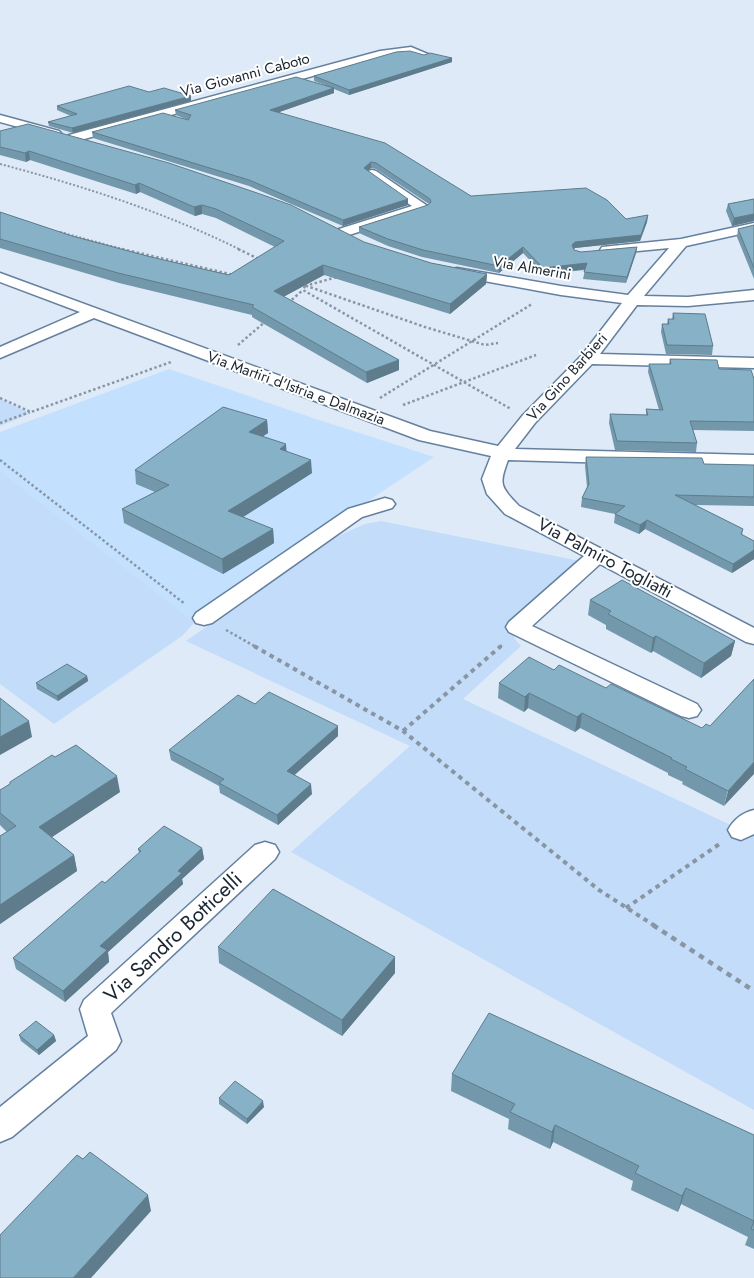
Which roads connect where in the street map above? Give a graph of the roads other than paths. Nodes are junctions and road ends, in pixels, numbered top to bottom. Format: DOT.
graph roads {
  1 [pos="426,55"];
  2 [pos="0,118"];
  3 [pos="73,138"];
  4 [pos="101,146"];
  5 [pos="372,174"];
  6 [pos="328,225"];
  7 [pos="754,227"];
  8 [pos="344,232"];
  9 [pos="361,242"];
  10 [pos="681,243"];
  11 [pos="589,252"];
  12 [pos="446,269"];
  13 [pos="0,277"];
  14 [pos="754,295"];
  15 [pos="632,300"];
  16 [pos="94,312"];
  17 [pos="0,353"];
  18 [pos="588,359"];
  19 [pos="754,363"];
  20 [pos="501,454"];
  21 [pos="754,461"];
  22 [pos="385,504"];
  23 [pos="598,555"];
  24 [pos="204,618"];
  25 [pos="754,637"];
  26 [pos="689,710"];
  27 [pos="265,852"];
  28 [pos="0,1127"];
  1 -- 3 [label="street, Via Giovanni Caboto"];
  2 -- 3 [label="street"];
  3 -- 4 [label="street"];
  5 -- 8 [label="street"];
  6 -- 8 [label="street"];
  7 -- 10 [label="street"];
  8 -- 9 [label="street"];
  10 -- 11 [label="street"];
  10 -- 15 [label="street, Via Gino Barbieri"];
  12 -- 15 [label="street, Via Almerini"];
  13 -- 16 [label="street, Via Martiri d'Istria e Dalmazia"];
  14 -- 15 [label="street, Via Almerini"];
  15 -- 18 [label="street, Via Gino Barbieri"];
  16 -- 17 [label="street"];
  16 -- 20 [label="street, Via Martiri d'Istria e Dalmazia"];
  18 -- 19 [label="street"];
  18 -- 20 [label="street, Via Gino Barbieri"];
  20 -- 21 [label="street, Via Martiri d'Istria e Dalmazia"];
  20 -- 23 [label="street, Via Palmiro Togliatti"];
  22 -- 24 [label="street"];
  23 -- 25 [label="street, Via Palmiro Togliatti"];
  23 -- 26 [label="street"];
  27 -- 28 [label="street, Via Sandro Botticelli"];
}
